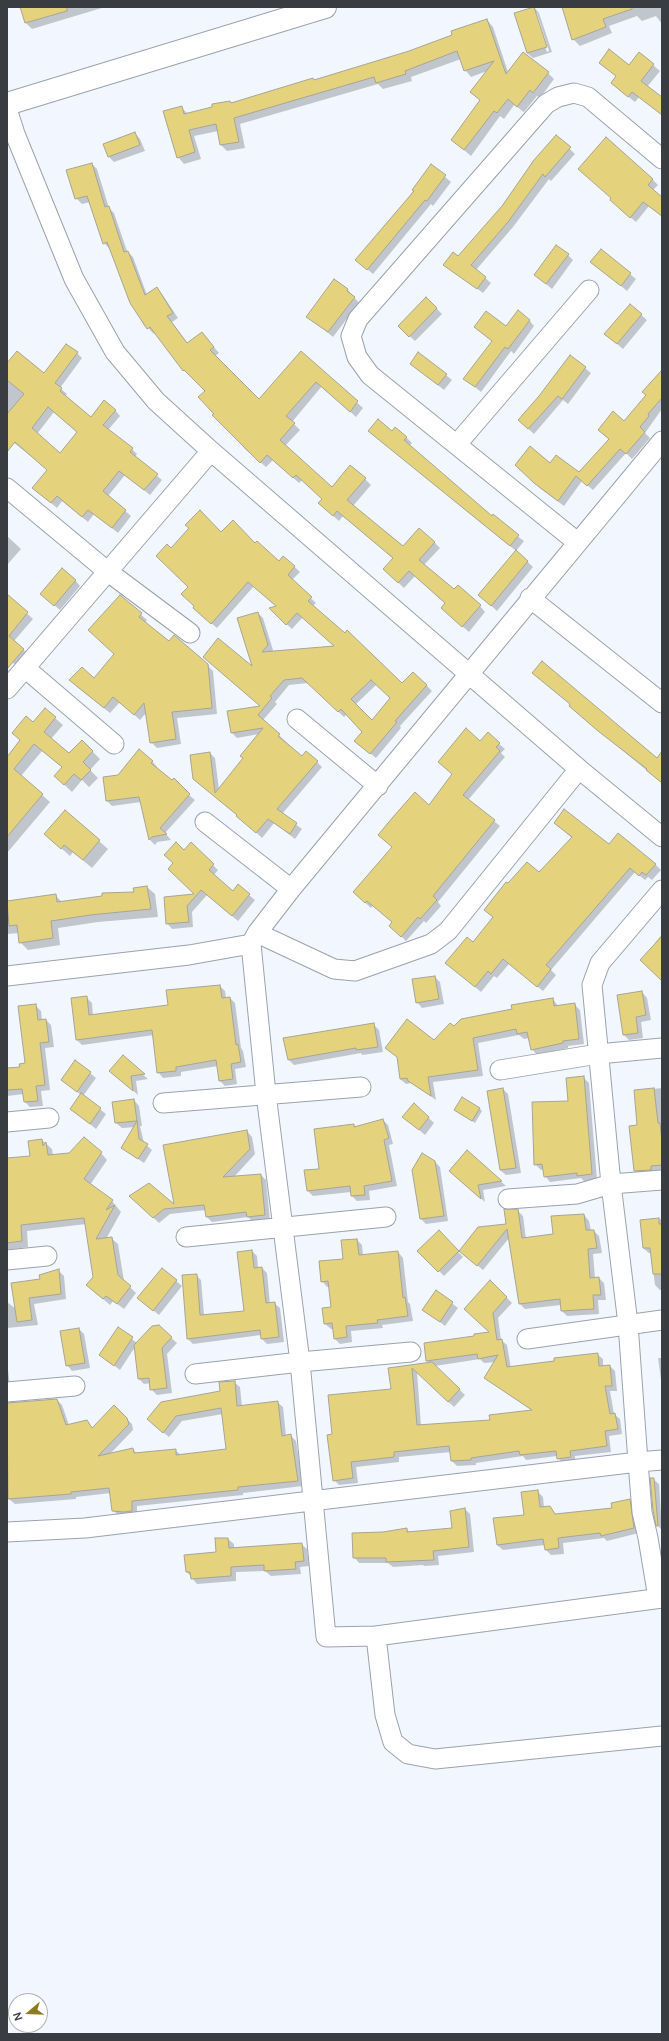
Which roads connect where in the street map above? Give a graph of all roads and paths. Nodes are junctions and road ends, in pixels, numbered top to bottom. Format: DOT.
graph roads {
  1 [pos="325,7"];
  2 [pos="7,104"];
  3 [pos="7,109"];
  4 [pos="662,159"];
  5 [pos="589,290"];
  6 [pos="662,441"];
  7 [pos="457,444"];
  8 [pos="211,451"];
  9 [pos="7,488"];
  10 [pos="577,542"];
  11 [pos="107,571"];
  12 [pos="530,598"];
  13 [pos="190,633"];
  14 [pos="25,668"];
  15 [pos="469,673"];
  16 [pos="7,689"];
  17 [pos="662,703"];
  18 [pos="297,718"];
  19 [pos="114,744"];
  20 [pos="579,769"];
  21 [pos="378,786"];
  22 [pos="205,822"];
  23 [pos="662,838"];
  24 [pos="291,889"];
  25 [pos="662,890"];
  26 [pos="254,938"];
  27 [pos="7,976"];
  28 [pos="662,1048"];
  29 [pos="598,1054"];
  30 [pos="500,1070"];
  31 [pos="361,1087"];
  32 [pos="266,1094"];
  33 [pos="163,1103"];
  34 [pos="49,1118"];
  35 [pos="7,1122"];
  36 [pos="662,1180"];
  37 [pos="611,1184"];
  38 [pos="508,1199"];
  39 [pos="386,1217"];
  40 [pos="282,1229"];
  41 [pos="186,1237"];
  42 [pos="47,1256"];
  43 [pos="7,1260"];
  44 [pos="662,1320"];
  45 [pos="628,1324"];
  46 [pos="527,1339"];
  47 [pos="411,1352"];
  48 [pos="300,1362"];
  49 [pos="195,1374"];
  50 [pos="75,1386"];
  51 [pos="7,1392"];
  52 [pos="662,1460"];
  53 [pos="638,1462"];
  54 [pos="313,1501"];
  55 [pos="7,1532"];
  56 [pos="660,1598"];
  57 [pos="376,1636"];
  58 [pos="662,1736"];
  1 -- 2 [label="street"];
  3 -- 8 [label="street"];
  4 -- 7 [label="street"];
  5 -- 7 [label="street"];
  6 -- 10 [label="street"];
  7 -- 10 [label="street"];
  8 -- 11 [label="street"];
  8 -- 15 [label="street"];
  9 -- 11 [label="street"];
  10 -- 12 [label="street"];
  11 -- 13 [label="street"];
  11 -- 14 [label="street"];
  12 -- 15 [label="street"];
  12 -- 17 [label="street"];
  14 -- 16 [label="street"];
  14 -- 19 [label="street"];
  15 -- 20 [label="street"];
  15 -- 21 [label="street"];
  18 -- 21 [label="street"];
  20 -- 23 [label="street"];
  20 -- 26 [label="street"];
  21 -- 24 [label="street"];
  22 -- 24 [label="street"];
  24 -- 26 [label="street"];
  25 -- 29 [label="street"];
  26 -- 27 [label="street"];
  26 -- 32 [label="street"];
  28 -- 29 [label="street"];
  29 -- 30 [label="street"];
  29 -- 37 [label="street"];
  31 -- 32 [label="street"];
  32 -- 33 [label="street"];
  32 -- 40 [label="street"];
  34 -- 35 [label="street"];
  36 -- 37 [label="street"];
  37 -- 38 [label="street"];
  37 -- 45 [label="street"];
  39 -- 40 [label="street"];
  40 -- 41 [label="street"];
  40 -- 48 [label="street"];
  42 -- 43 [label="street"];
  44 -- 45 [label="street"];
  45 -- 46 [label="street"];
  45 -- 53 [label="street"];
  47 -- 48 [label="street"];
  48 -- 49 [label="street"];
  48 -- 54 [label="street"];
  50 -- 51 [label="street"];
  52 -- 53 [label="street"];
  53 -- 54 [label="street"];
  53 -- 56 [label="street"];
  54 -- 55 [label="street"];
  54 -- 57 [label="street"];
  56 -- 57 [label="street"];
  57 -- 58 [label="street"];
}
